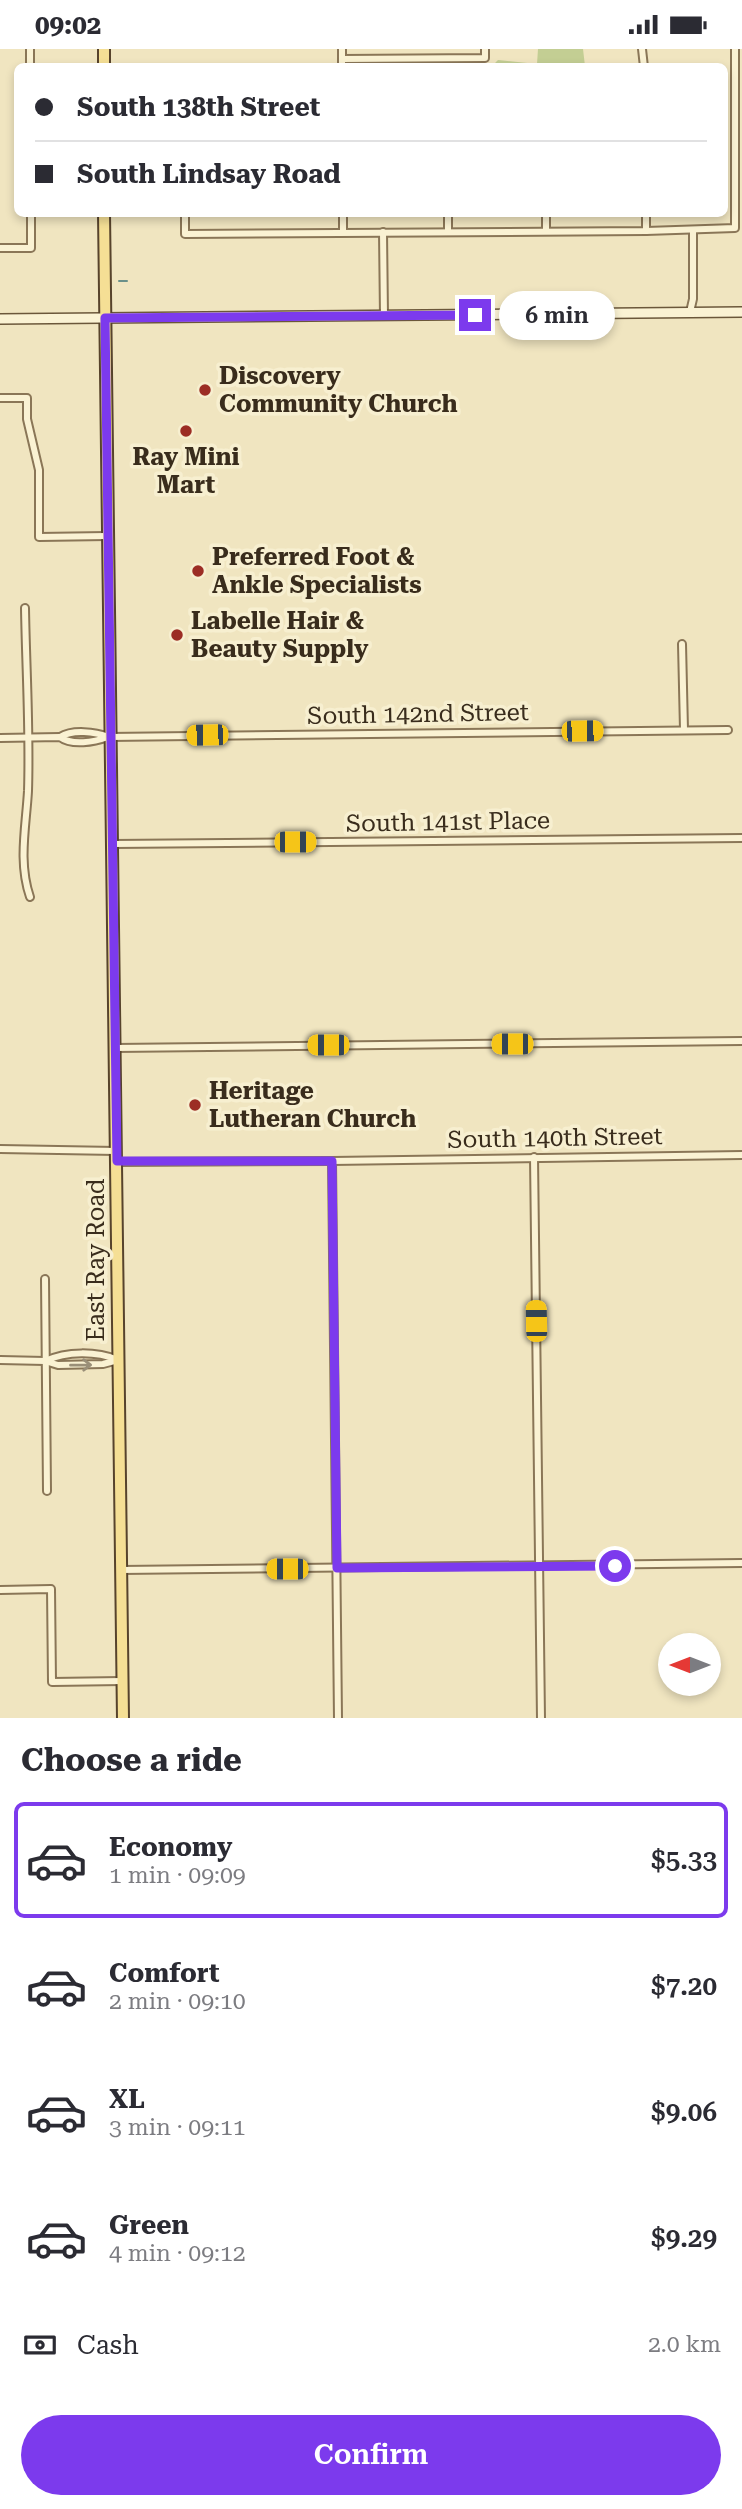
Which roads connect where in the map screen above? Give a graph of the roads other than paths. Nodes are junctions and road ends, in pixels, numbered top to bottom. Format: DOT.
graph roads {
  1 [pos="342,49"];
  2 [pos="485,49"];
  3 [pos="735,49"];
  4 [pos="342,62"];
  5 [pos="31,217"];
  6 [pos="104,217"];
  7 [pos="185,217"];
  8 [pos="343,217"];
  9 [pos="447,217"];
  10 [pos="546,217"];
  11 [pos="646,217"];
  12 [pos="546,230"];
  13 [pos="693,230"];
  14 [pos="448,231"];
  15 [pos="646,231"];
  16 [pos="343,232"];
  17 [pos="383,232"];
  18 [pos="0,248"];
  19 [pos="690,312"];
  20 [pos="742,312"];
  21 [pos="384,316"];
  22 [pos="105,318"];
  23 [pos="0,319"];
  24 [pos="0,398"];
  25 [pos="107,537"];
  26 [pos="25,608"];
  27 [pos="682,644"];
  28 [pos="684,730"];
  29 [pos="728,730"];
  30 [pos="0,737"];
  31 [pos="27,737"];
  32 [pos="109,737"];
  33 [pos="742,838"];
  34 [pos="113,844"];
  35 [pos="30,897"];
  36 [pos="742,1041"];
  37 [pos="115,1048"];
  38 [pos="0,1149"];
  39 [pos="742,1155"];
  40 [pos="116,1156"];
  41 [pos="534,1157"];
  42 [pos="332,1161"];
  43 [pos="44,1279"];
  44 [pos="0,1360"];
  45 [pos="45,1360"];
  46 [pos="118,1360"];
  47 [pos="47,1491"];
  48 [pos="742,1563"];
  49 [pos="539,1567"];
  50 [pos="337,1568"];
  51 [pos="121,1570"];
  52 [pos="0,1590"];
  53 [pos="122,1681"];
  54 [pos="122,1718"];
  55 [pos="338,1718"];
  56 [pos="541,1718"];
  1 -- 4 [label="street"];
  2 -- 4 [label="street"];
  3 -- 13 [label="street"];
  5 -- 18 [label="street"];
  6 -- 22 [label="main road, East Ray Road"];
  7 -- 16 [label="street"];
  8 -- 16 [label="street"];
  9 -- 14 [label="street"];
  10 -- 12 [label="street"];
  11 -- 15 [label="street"];
  12 -- 14 [label="street"];
  12 -- 15 [label="street"];
  13 -- 15 [label="street"];
  13 -- 19 [label="street"];
  14 -- 17 [label="street"];
  16 -- 17 [label="street"];
  17 -- 21 [label="street"];
  19 -- 20 [label="main road"];
  19 -- 21 [label="main road"];
  21 -- 22 [label="main road"];
  22 -- 23 [label="main road"];
  22 -- 25 [label="main road, East Ray Road"];
  24 -- 25 [label="street"];
  25 -- 32 [label="main road, East Ray Road"];
  26 -- 31 [label="street"];
  27 -- 28 [label="street"];
  28 -- 29 [label="street, South 142nd Street"];
  28 -- 32 [label="street, South 142nd Street"];
  30 -- 31 [label="street, South 142nd Street"];
  31 -- 32 [label="street, South 142nd Street"];
  31 -- 35 [label="street"];
  32 -- 34 [label="main road, East Ray Road"];
  33 -- 34 [label="street, South 141st Place"];
  34 -- 37 [label="main road, East Ray Road"];
  36 -- 37 [label="street"];
  37 -- 40 [label="main road, East Ray Road"];
  38 -- 40 [label="street, South 140th Street"];
  39 -- 41 [label="street, South 140th Street"];
  40 -- 42 [label="street, South 140th Street"];
  40 -- 46 [label="main road, East Ray Road"];
  41 -- 42 [label="street, South 140th Street"];
  41 -- 49 [label="street"];
  42 -- 50 [label="street"];
  43 -- 45 [label="street"];
  44 -- 45 [label="street"];
  45 -- 46 [label="street"];
  45 -- 47 [label="street"];
  46 -- 51 [label="main road, East Ray Road"];
  48 -- 49 [label="street"];
  49 -- 50 [label="street"];
  49 -- 56 [label="street"];
  50 -- 51 [label="street"];
  50 -- 55 [label="street"];
  51 -- 53 [label="main road, East Ray Road"];
  52 -- 53 [label="street"];
  53 -- 54 [label="main road, East Ray Road"];
}
